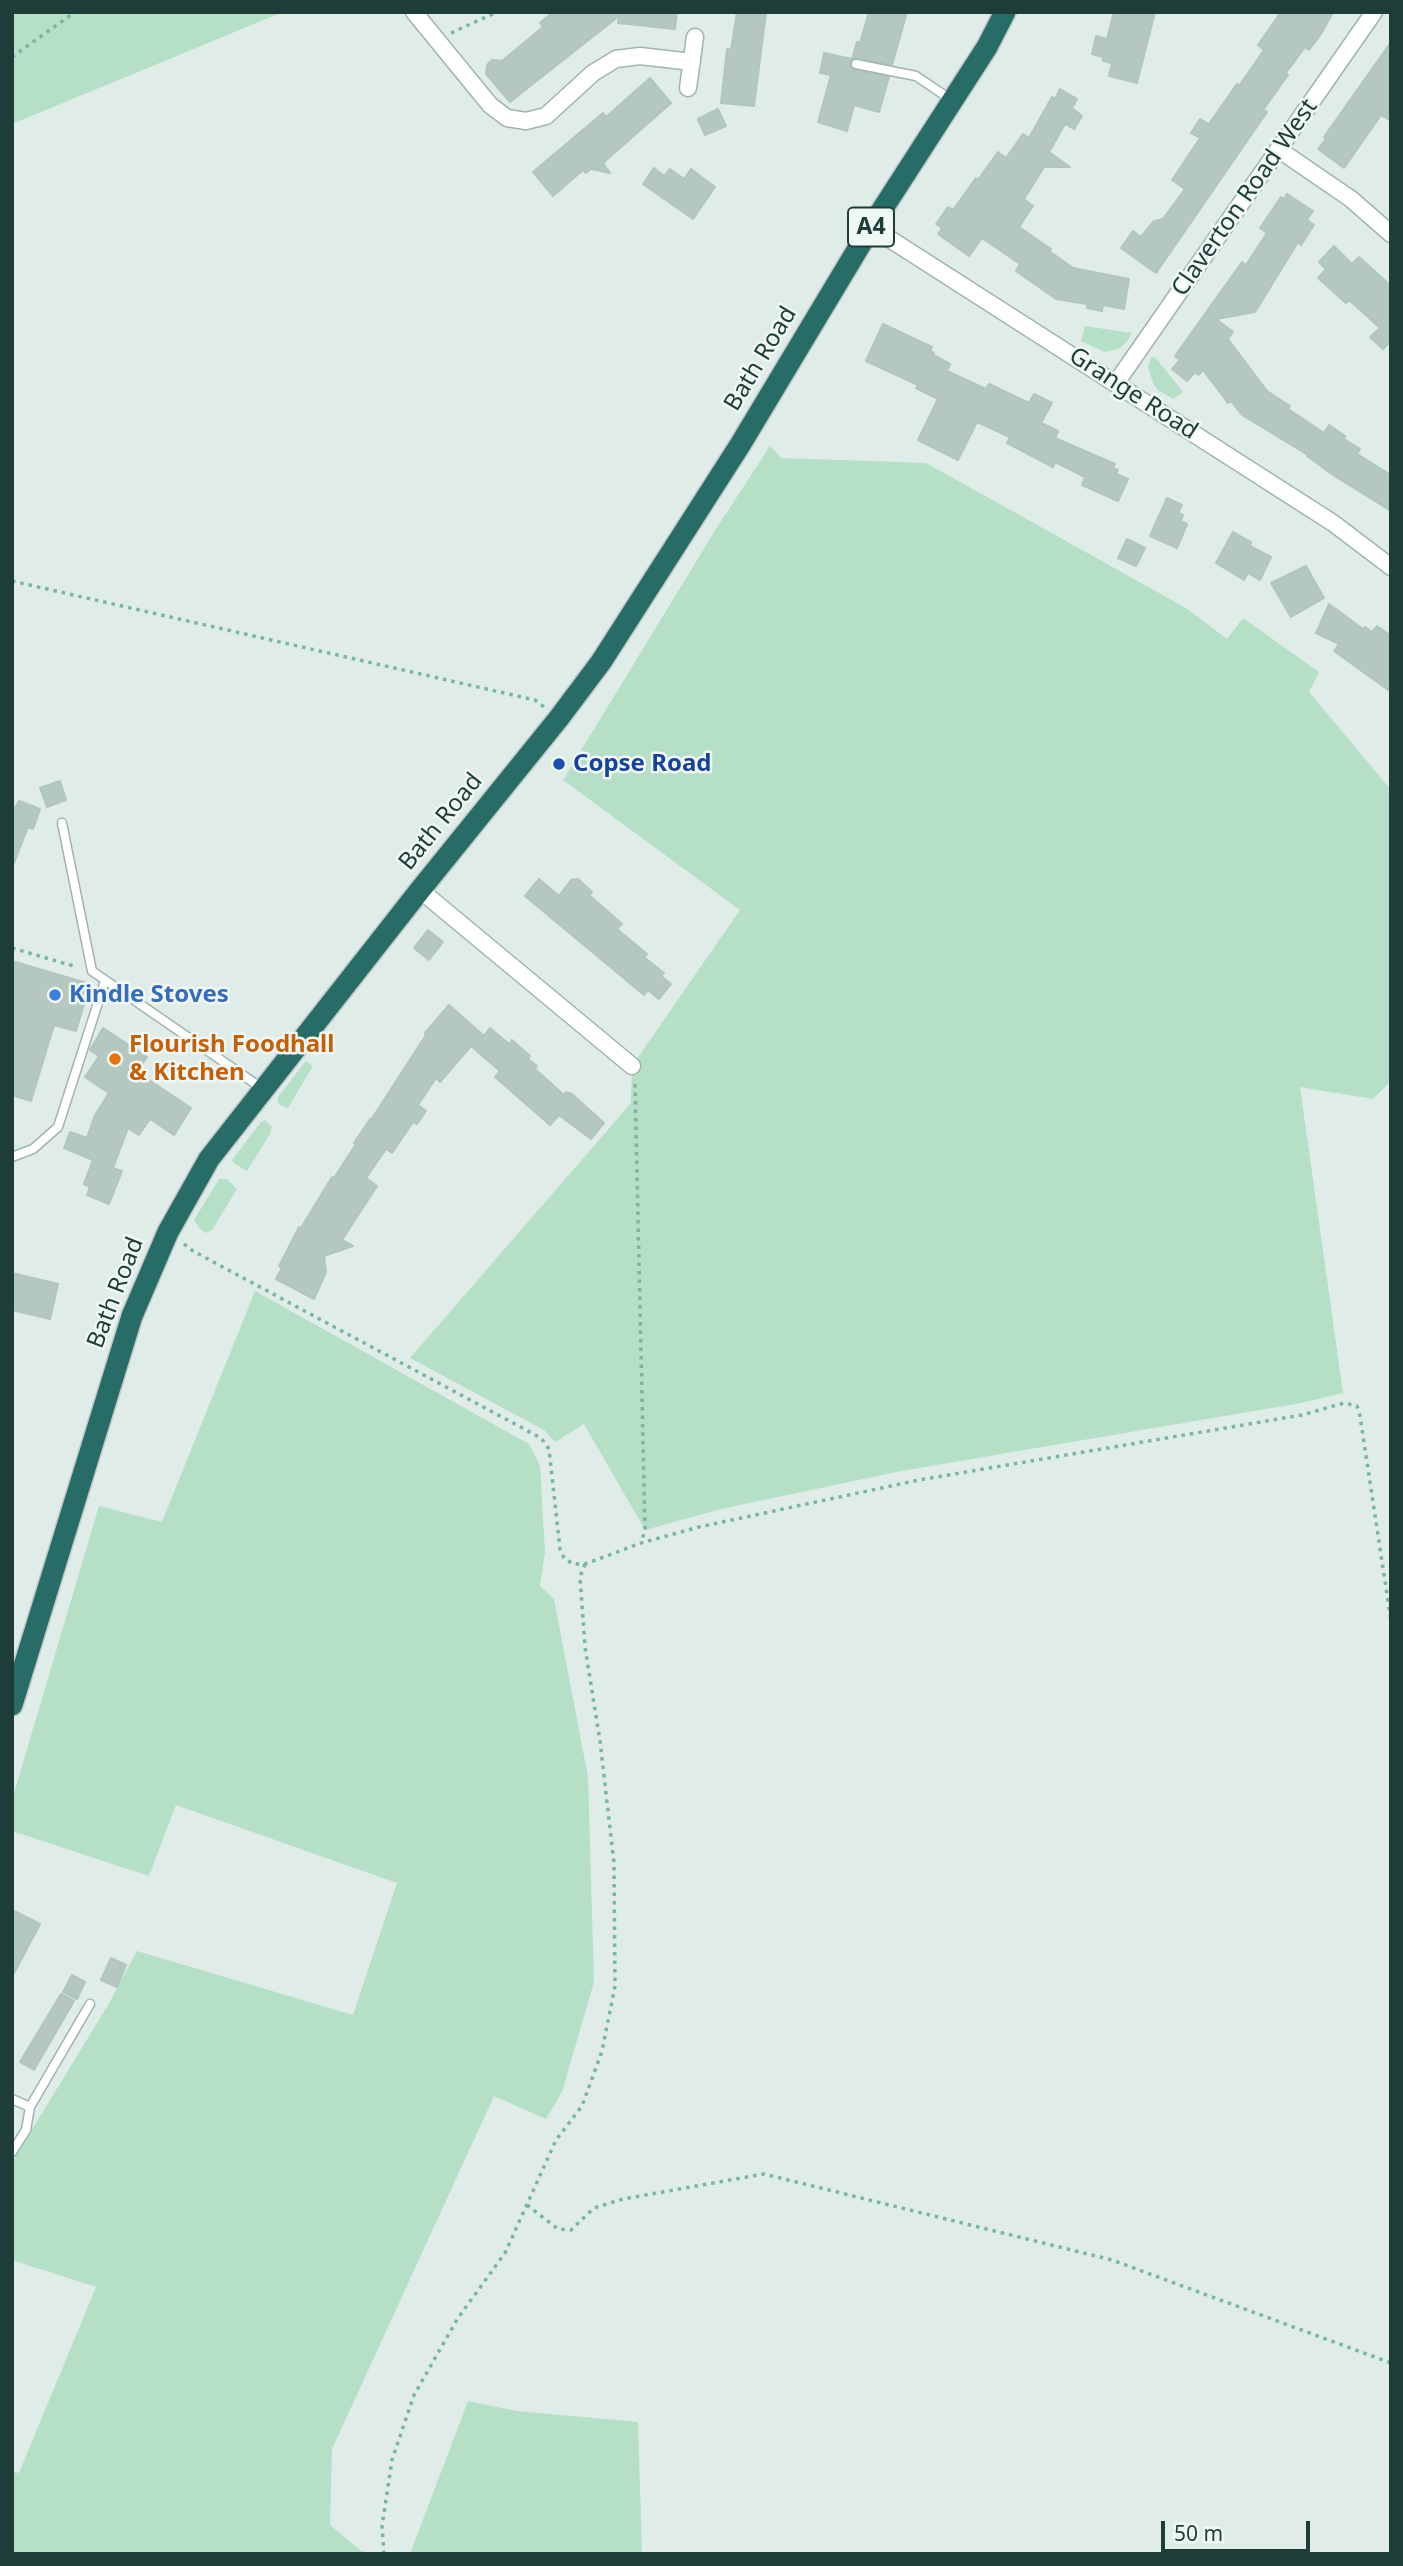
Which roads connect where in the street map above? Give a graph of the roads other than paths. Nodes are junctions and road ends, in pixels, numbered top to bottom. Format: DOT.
graph roads {
  1 [pos="414,12"];
  2 [pos="1005,12"];
  3 [pos="1374,12"];
  4 [pos="695,37"];
  5 [pos="692,62"];
  6 [pos="856,64"];
  7 [pos="688,89"];
  8 [pos="953,101"];
  9 [pos="1278,149"];
  10 [pos="871,226"];
  11 [pos="1391,234"];
  12 [pos="1116,383"];
  13 [pos="1391,567"];
  14 [pos="62,823"];
  15 [pos="420,890"];
  16 [pos="105,981"];
  17 [pos="632,1066"];
  18 [pos="263,1089"];
  19 [pos="12,1157"];
  20 [pos="12,1705"];
  21 [pos="90,2004"];
  22 [pos="12,2099"];
  23 [pos="30,2107"];
  24 [pos="12,2152"];
  1 -- 5 [label="street"];
  2 -- 8 [label="highway, Bath Road / A4"];
  3 -- 9 [label="street, Claverton Road West"];
  4 -- 5 [label="street"];
  5 -- 7 [label="street"];
  6 -- 8 [label="lane"];
  8 -- 10 [label="highway, Bath Road / A4"];
  9 -- 11 [label="street"];
  9 -- 12 [label="street, Claverton Road West"];
  10 -- 12 [label="street, Grange Road"];
  10 -- 15 [label="highway, Bath Road / A4"];
  12 -- 13 [label="street, Grange Road"];
  14 -- 16 [label="lane"];
  15 -- 17 [label="street"];
  15 -- 18 [label="highway, Bath Road / A4"];
  16 -- 18 [label="lane"];
  16 -- 19 [label="lane"];
  18 -- 20 [label="highway, Bath Road / A4"];
  21 -- 23 [label="lane"];
  22 -- 23 [label="lane"];
  23 -- 24 [label="lane"];
}
